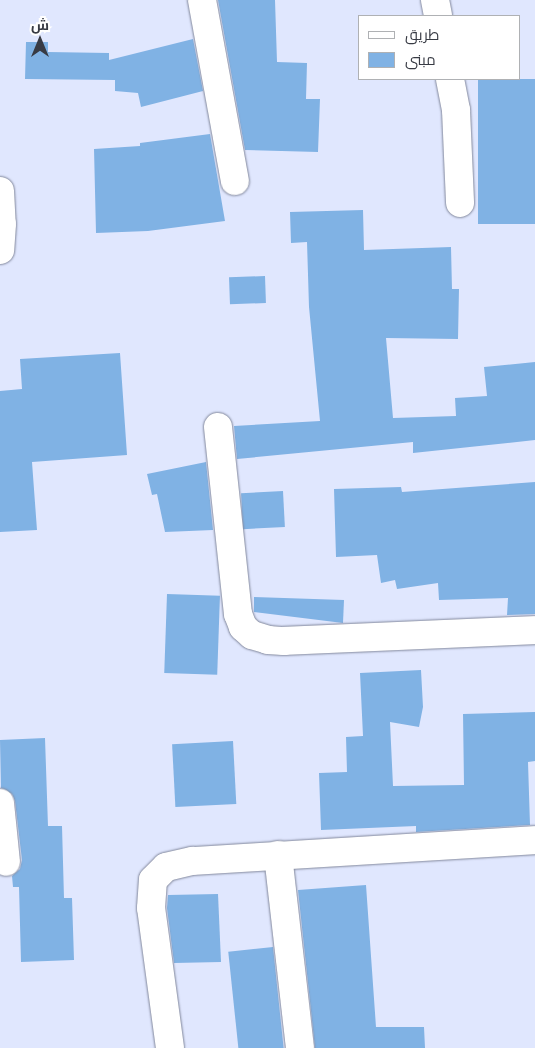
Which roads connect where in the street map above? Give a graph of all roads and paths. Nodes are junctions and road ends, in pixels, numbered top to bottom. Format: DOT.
graph roads {
  1 [pos="202,0"];
  2 [pos="435,0"];
  3 [pos="438,15"];
  4 [pos="450,80"];
  5 [pos="235,181"];
  6 [pos="0,191"];
  7 [pos="460,203"];
  8 [pos="0,250"];
  9 [pos="218,427"];
  10 [pos="535,630"];
  11 [pos="0,803"];
  12 [pos="535,840"];
  13 [pos="278,856"];
  14 [pos="6,862"];
  15 [pos="170,1048"];
  16 [pos="300,1048"];
  1 -- 5 [label="street"];
  2 -- 3 [label="street"];
  4 -- 7 [label="street"];
  6 -- 8 [label="street"];
  9 -- 10 [label="street"];
  11 -- 14 [label="street"];
  12 -- 13 [label="street"];
  13 -- 15 [label="street"];
  13 -- 16 [label="street"];
}
